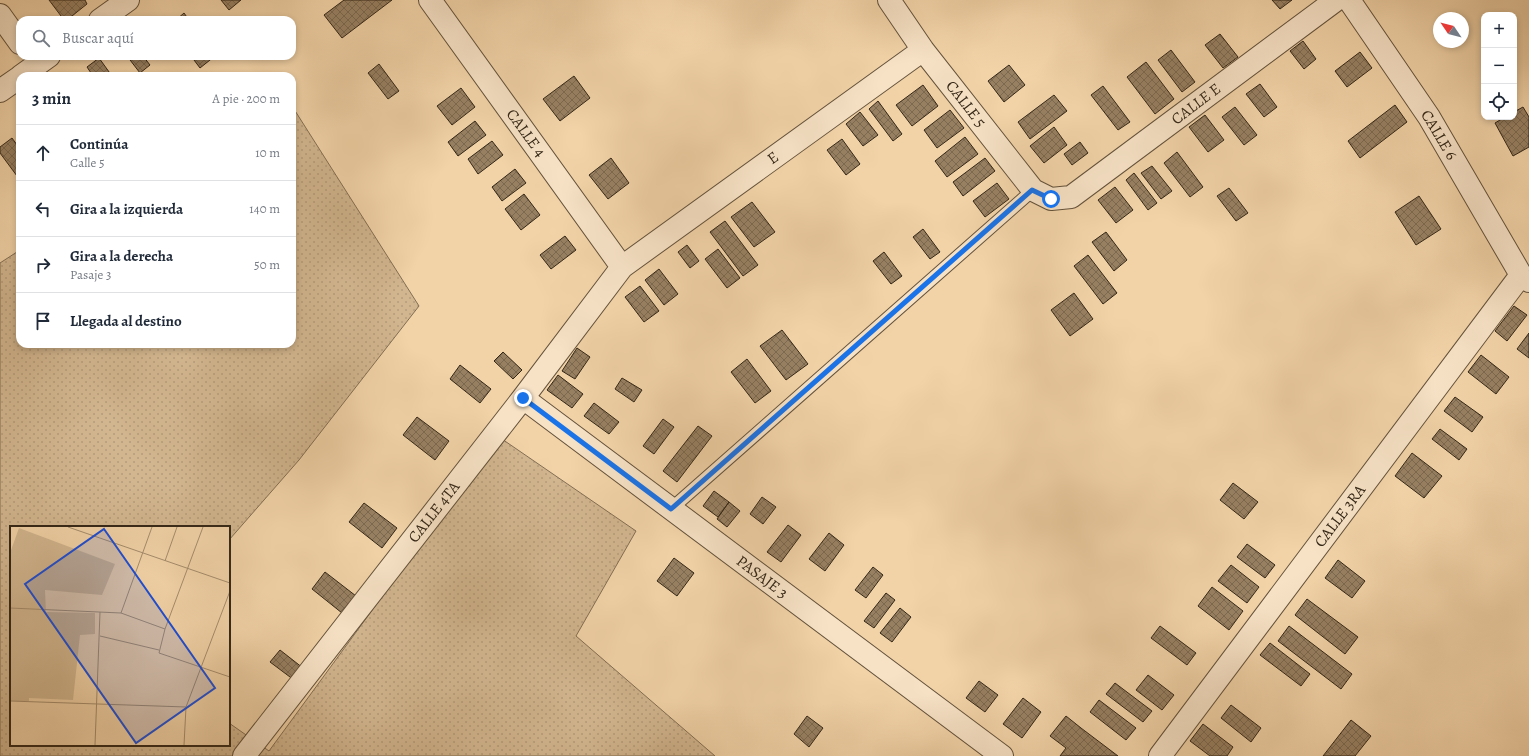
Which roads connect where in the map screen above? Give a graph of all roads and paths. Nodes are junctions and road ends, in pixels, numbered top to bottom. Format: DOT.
graph roads {
  1 [pos="128,0"];
  2 [pos="430,0"];
  3 [pos="889,0"];
  4 [pos="1336,0"];
  5 [pos="1349,0"];
  6 [pos="0,15"];
  7 [pos="106,16"];
  8 [pos="16,37"];
  9 [pos="923,50"];
  10 [pos="16,78"];
  11 [pos="0,91"];
  12 [pos="1042,194"];
  13 [pos="622,267"];
  14 [pos="1525,278"];
  15 [pos="523,398"];
  16 [pos="671,509"];
  17 [pos="244,756"];
  18 [pos="1002,756"];
  19 [pos="1160,756"];
  1 -- 7 [label="street"];
  2 -- 13 [label="street, CALLE 4"];
  3 -- 9 [label="street, CALLE 5"];
  4 -- 12 [label="street, CALLE E"];
  5 -- 14 [label="street, CALLE 6"];
  6 -- 8 [label="street"];
  9 -- 12 [label="street, CALLE 5"];
  9 -- 13 [label="street, E"];
  10 -- 11 [label="street"];
  12 -- 16 [label="lane"];
  13 -- 15 [label="street, CALLE 4TA"];
  14 -- 19 [label="street, CALLE 3RA"];
  15 -- 16 [label="street, PASAJE 3"];
  15 -- 17 [label="street, CALLE 4TA"];
  16 -- 18 [label="street, PASAJE 3"];
}
